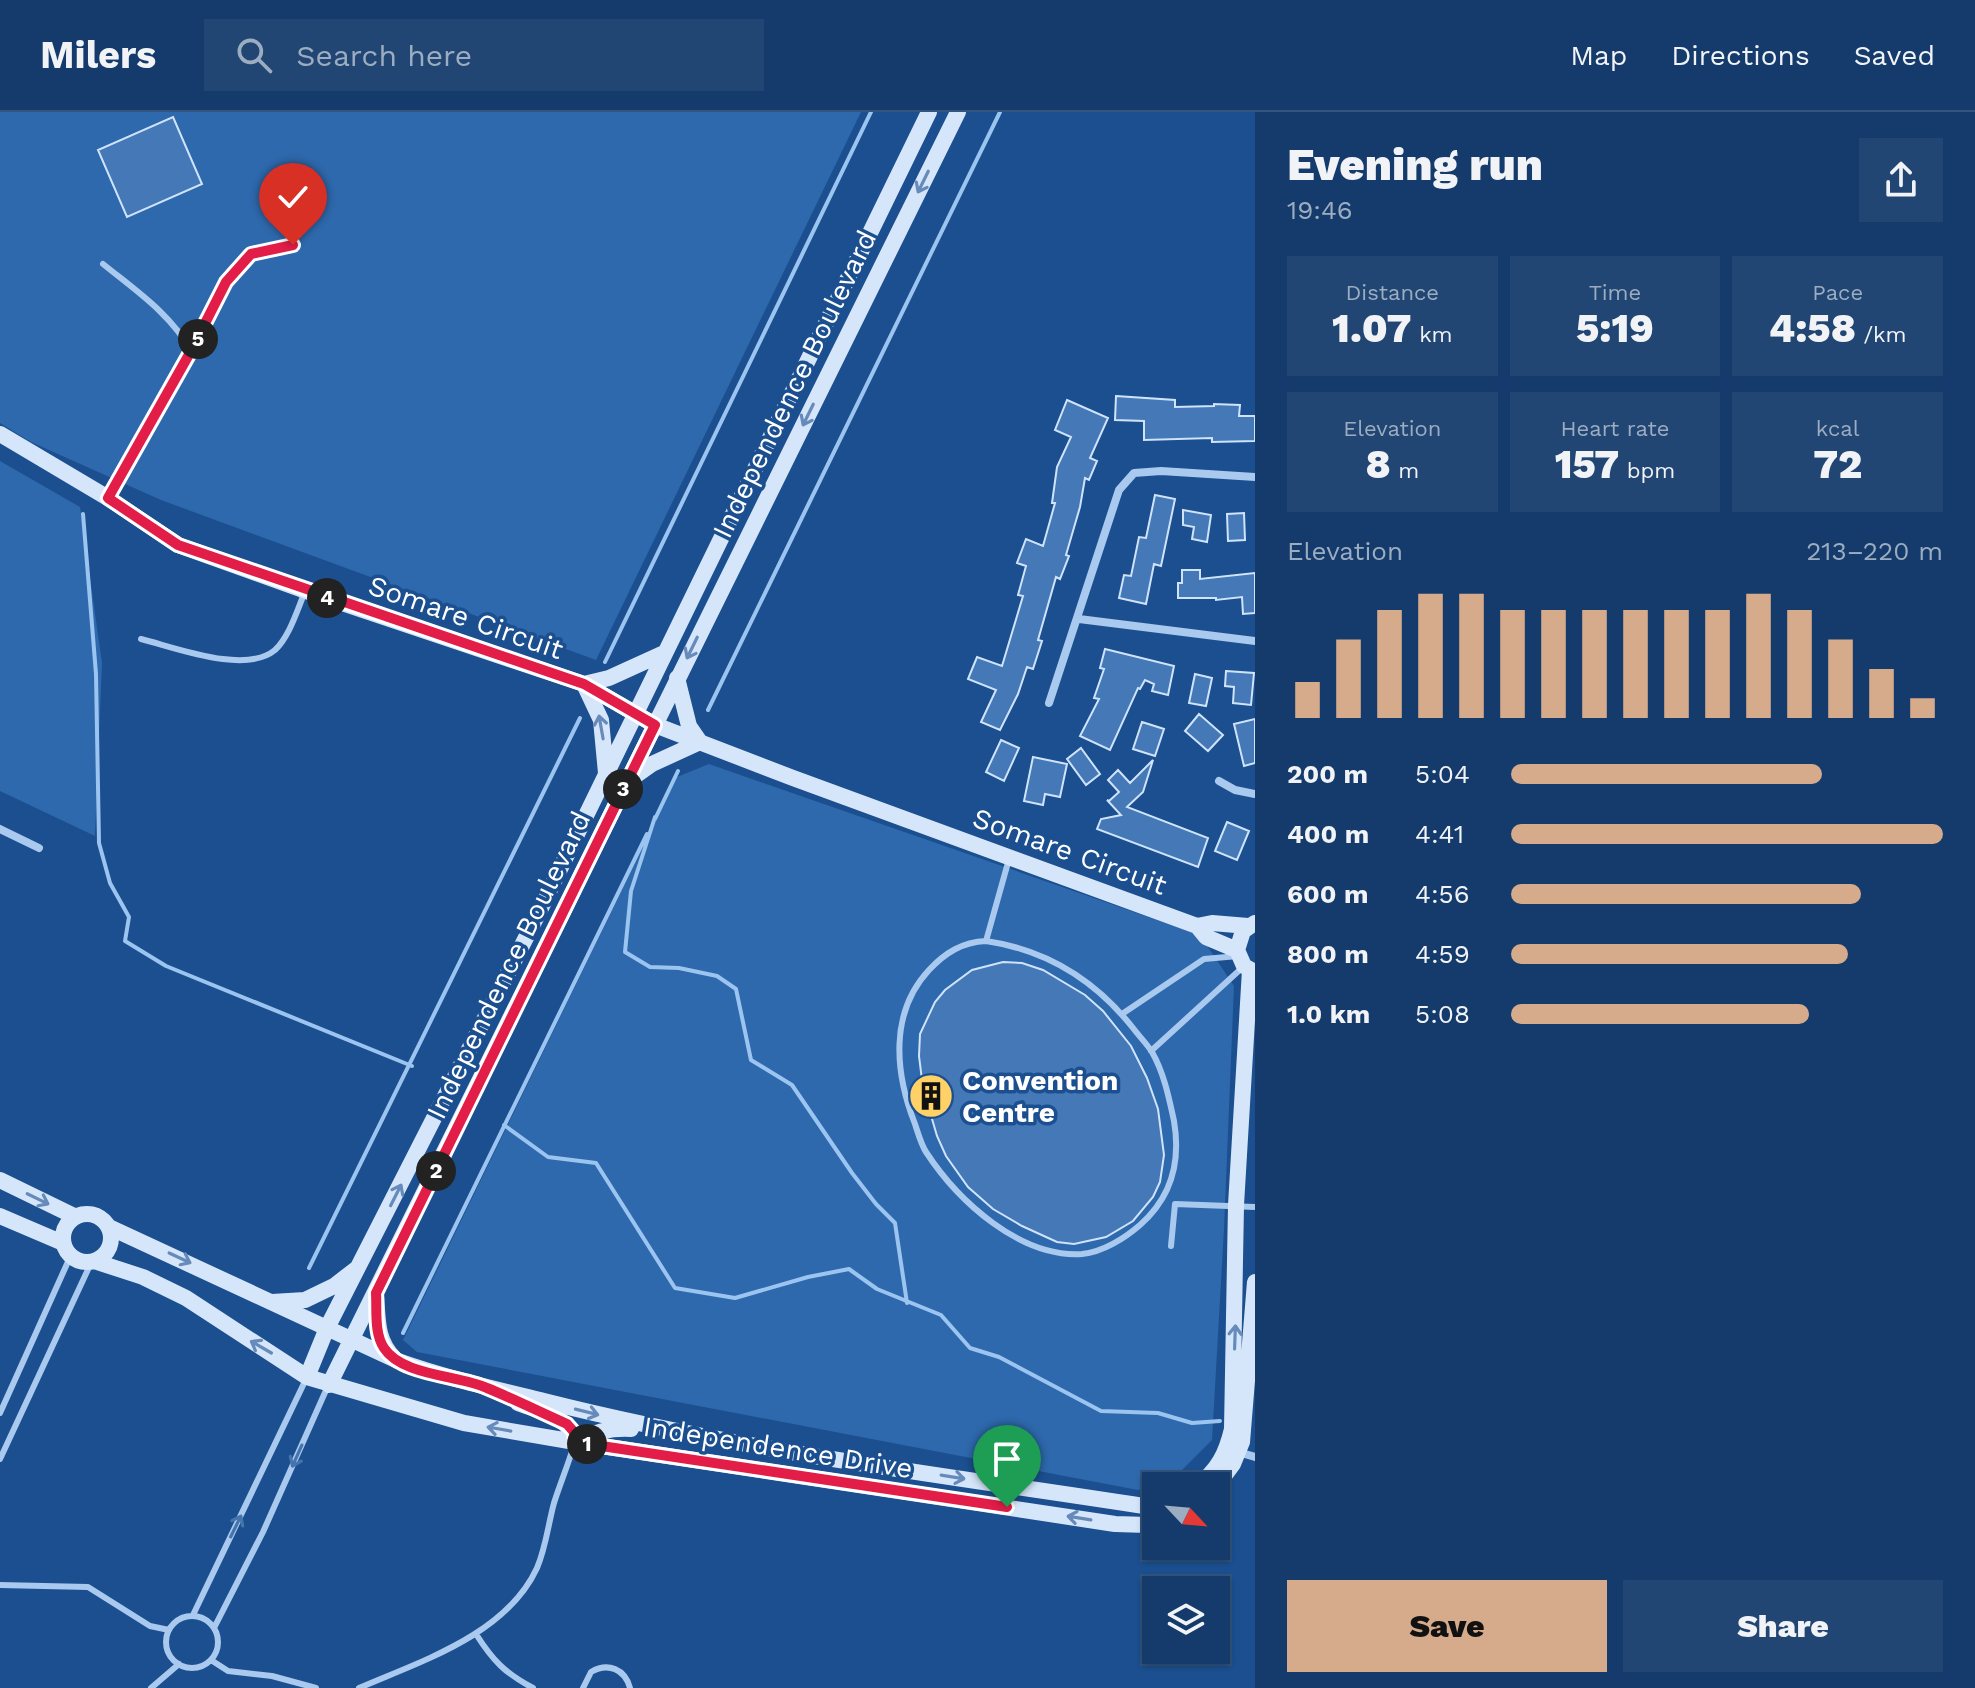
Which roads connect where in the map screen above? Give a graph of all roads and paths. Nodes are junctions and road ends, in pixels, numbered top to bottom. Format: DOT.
graph roads {
  1 [pos="929,112"];
  2 [pos="958,112"];
  3 [pos="293,245"];
  4 [pos="103,264"];
  5 [pos="191,351"];
  6 [pos="0,434"];
  7 [pos="1255,477"];
  8 [pos="108,498"];
  9 [pos="306,591"];
  10 [pos="1079,619"];
  11 [pos="141,639"];
  12 [pos="1255,641"];
  13 [pos="664,653"];
  14 [pos="677,678"];
  15 [pos="584,684"];
  16 [pos="1049,703"];
  17 [pos="636,713"];
  18 [pos="655,725"];
  19 [pos="700,742"];
  20 [pos="606,774"];
  21 [pos="1219,781"];
  22 [pos="627,782"];
  23 [pos="1255,794"];
  24 [pos="0,829"];
  25 [pos="39,848"];
  26 [pos="1010,855"];
  27 [pos="1252,924"];
  28 [pos="1197,926"];
  29 [pos="986,941"];
  30 [pos="1245,963"];
  31 [pos="1122,1014"];
  32 [pos="1151,1051"];
  33 [pos="0,1180"];
  34 [pos="1163,1198"];
  35 [pos="1175,1204"];
  36 [pos="1236,1205"];
  37 [pos="1255,1207"];
  38 [pos="0,1216"];
  39 [pos="76,1217"];
  40 [pos="109,1227"];
  41 [pos="1171,1246"];
  42 [pos="67,1249"];
  43 [pos="93,1262"];
  44 [pos="361,1265"];
  45 [pos="1255,1282"];
  46 [pos="376,1293"];
  47 [pos="271,1302"];
  48 [pos="327,1328"];
  49 [pos="352,1338"];
  50 [pos="398,1361"];
  51 [pos="307,1377"];
  52 [pos="329,1385"];
  53 [pos="484,1386"];
  54 [pos="0,1413"];
  55 [pos="659,1427"];
  56 [pos="575,1442"];
  57 [pos="1241,1451"];
  58 [pos="0,1459"];
  59 [pos="1213,1472"];
  60 [pos="1226,1472"];
  61 [pos="1142,1506"];
  62 [pos="1142,1525"];
  63 [pos="0,1585"];
  64 [pos="193,1615"];
  65 [pos="214,1628"];
  66 [pos="169,1630"];
  67 [pos="476,1634"];
  68 [pos="211,1660"];
  69 [pos="179,1664"];
  70 [pos="151,1688"];
  71 [pos="316,1688"];
  72 [pos="359,1688"];
  73 [pos="533,1688"];
  74 [pos="583,1688"];
  75 [pos="630,1688"];
  1 -- 13 [label="street, Independence Boulevard"];
  2 -- 14 [label="street, Independence Boulevard, one-way"];
  3 -- 5 [label="lane"];
  4 -- 5 [label="lane"];
  5 -- 8 [label="lane"];
  6 -- 8 [label="street, Somare Circuit"];
  7 -- 10 [label="street"];
  8 -- 9 [label="street, Somare Circuit"];
  9 -- 11 [label="lane"];
  9 -- 15 [label="street, Somare Circuit"];
  10 -- 12 [label="street"];
  10 -- 16 [label="street"];
  13 -- 15 [label="street"];
  13 -- 17 [label="street, Independence Boulevard"];
  14 -- 18 [label="street, Independence Boulevard"];
  14 -- 19 [label="street"];
  15 -- 17 [label="street, Somare Circuit"];
  20 -- 15 [label="street, one-way"];
  17 -- 18 [label="street, Somare Circuit"];
  17 -- 20 [label="street, Independence Boulevard"];
  18 -- 19 [label="street, Somare Circuit"];
  18 -- 22 [label="street, Independence Boulevard"];
  19 -- 22 [label="street"];
  19 -- 26 [label="street, Somare Circuit"];
  44 -- 20 [label="street, Independence Boulevard, one-way"];
  21 -- 23 [label="street"];
  22 -- 46 [label="street, Independence Boulevard"];
  24 -- 25 [label="street"];
  26 -- 28 [label="street, Somare Circuit"];
  26 -- 29 [label="lane"];
  27 -- 28 [label="street, Somare Circuit"];
  27 -- 30 [label="street"];
  28 -- 30 [label="street, Somare Circuit"];
  29 -- 31 [label="lane"];
  29 -- 34 [label="lane"];
  30 -- 31 [label="lane"];
  30 -- 32 [label="lane"];
  30 -- 36 [label="street"];
  31 -- 32 [label="lane"];
  32 -- 34 [label="lane"];
  33 -- 39 [label="street, Independence Drive, one-way"];
  34 -- 35 [label="lane"];
  35 -- 36 [label="lane"];
  35 -- 41 [label="lane"];
  36 -- 37 [label="lane"];
  57 -- 36 [label="street, one-way"];
  38 -- 42 [label="street, Independence Drive"];
  39 -- 40 [label="street, Independence Drive"];
  39 -- 42 [label="street"];
  40 -- 43 [label="street"];
  40 -- 47 [label="street, Independence Drive, one-way"];
  42 -- 43 [label="street, Independence Drive"];
  42 -- 54 [label="lane"];
  51 -- 43 [label="street, Independence Drive, one-way"];
  43 -- 58 [label="lane"];
  44 -- 47 [label="street"];
  44 -- 48 [label="street, Independence Boulevard"];
  45 -- 57 [label="street"];
  46 -- 49 [label="street, Independence Boulevard"];
  46 -- 50 [label="street"];
  47 -- 48 [label="street, Independence Drive"];
  48 -- 49 [label="street, Independence Drive"];
  48 -- 51 [label="street, Independence Boulevard"];
  49 -- 50 [label="street, Independence Drive"];
  49 -- 52 [label="street, Independence Boulevard"];
  50 -- 53 [label="street, Independence Drive"];
  51 -- 52 [label="street, Independence Drive"];
  64 -- 51 [label="lane, Independence Boulevard, one-way"];
  56 -- 52 [label="street, Independence Drive, one-way"];
  52 -- 65 [label="lane, Independence Boulevard, one-way"];
  53 -- 55 [label="street, Independence Drive, one-way"];
  53 -- 56 [label="street"];
  55 -- 56 [label="street"];
  55 -- 61 [label="street, Independence Drive, one-way"];
  62 -- 56 [label="street, Independence Drive, one-way"];
  56 -- 67 [label="lane"];
  57 -- 59 [label="street"];
  57 -- 60 [label="street"];
  63 -- 66 [label="lane"];
  64 -- 65 [label="lane"];
  64 -- 66 [label="lane"];
  65 -- 68 [label="lane"];
  66 -- 69 [label="lane"];
  67 -- 72 [label="lane"];
  67 -- 73 [label="lane"];
  68 -- 69 [label="lane"];
  68 -- 71 [label="lane"];
  69 -- 70 [label="lane"];
  74 -- 75 [label="lane"];
}
